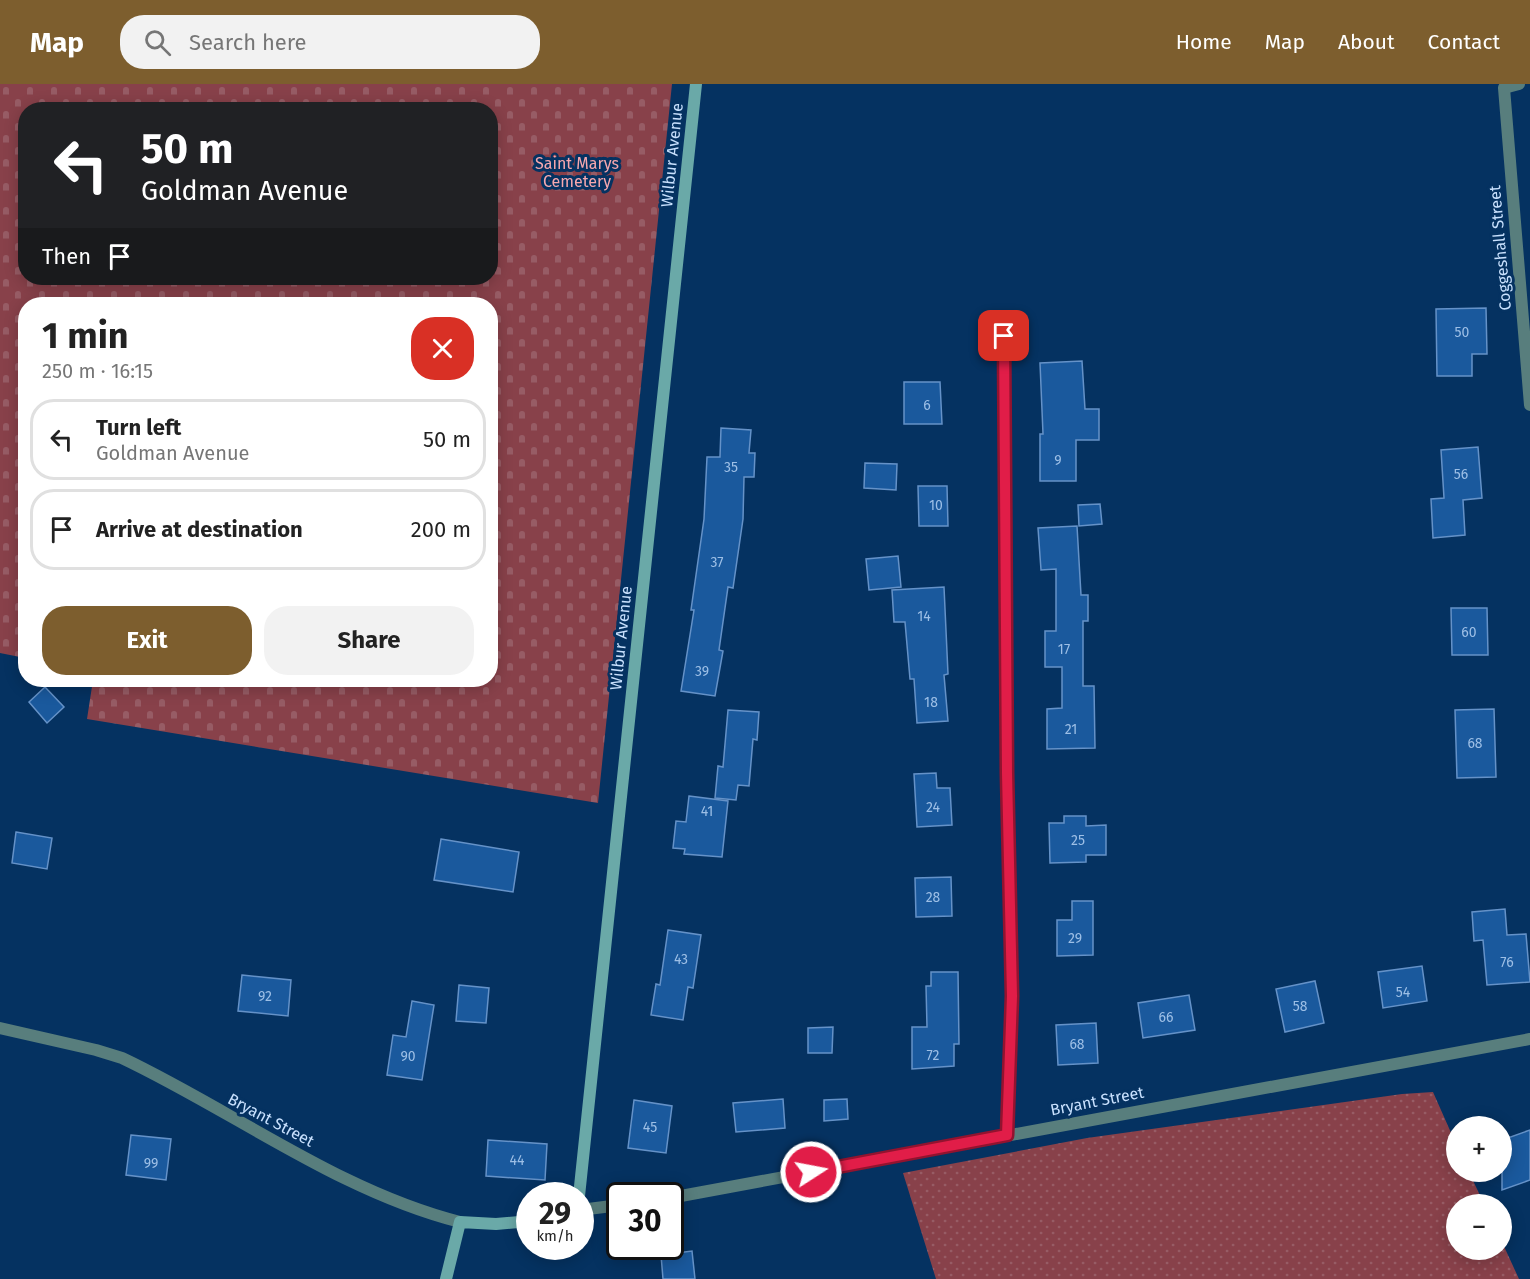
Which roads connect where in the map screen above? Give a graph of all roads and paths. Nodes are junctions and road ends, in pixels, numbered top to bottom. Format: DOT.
graph roads {
  1 [pos="696,84"];
  2 [pos="1519,84"];
  3 [pos="1004,336"];
  4 [pos="1530,405"];
  5 [pos="0,1028"];
  6 [pos="1530,1039"];
  7 [pos="1007,1135"];
  8 [pos="580,1182"];
  9 [pos="684,1195"];
  10 [pos="460,1222"];
  11 [pos="516,1222"];
  12 [pos="447,1279"];
  1 -- 8 [label="street, Wilbur Avenue"];
  2 -- 4 [label="street, Coggeshall Street"];
  3 -- 7 [label="street"];
  5 -- 10 [label="street, Bryant Street"];
  6 -- 7 [label="street, Bryant Street"];
  7 -- 9 [label="street, Bryant Street"];
  10 -- 11 [label="street, Bryant Street"];
  10 -- 12 [label="street"];
}
